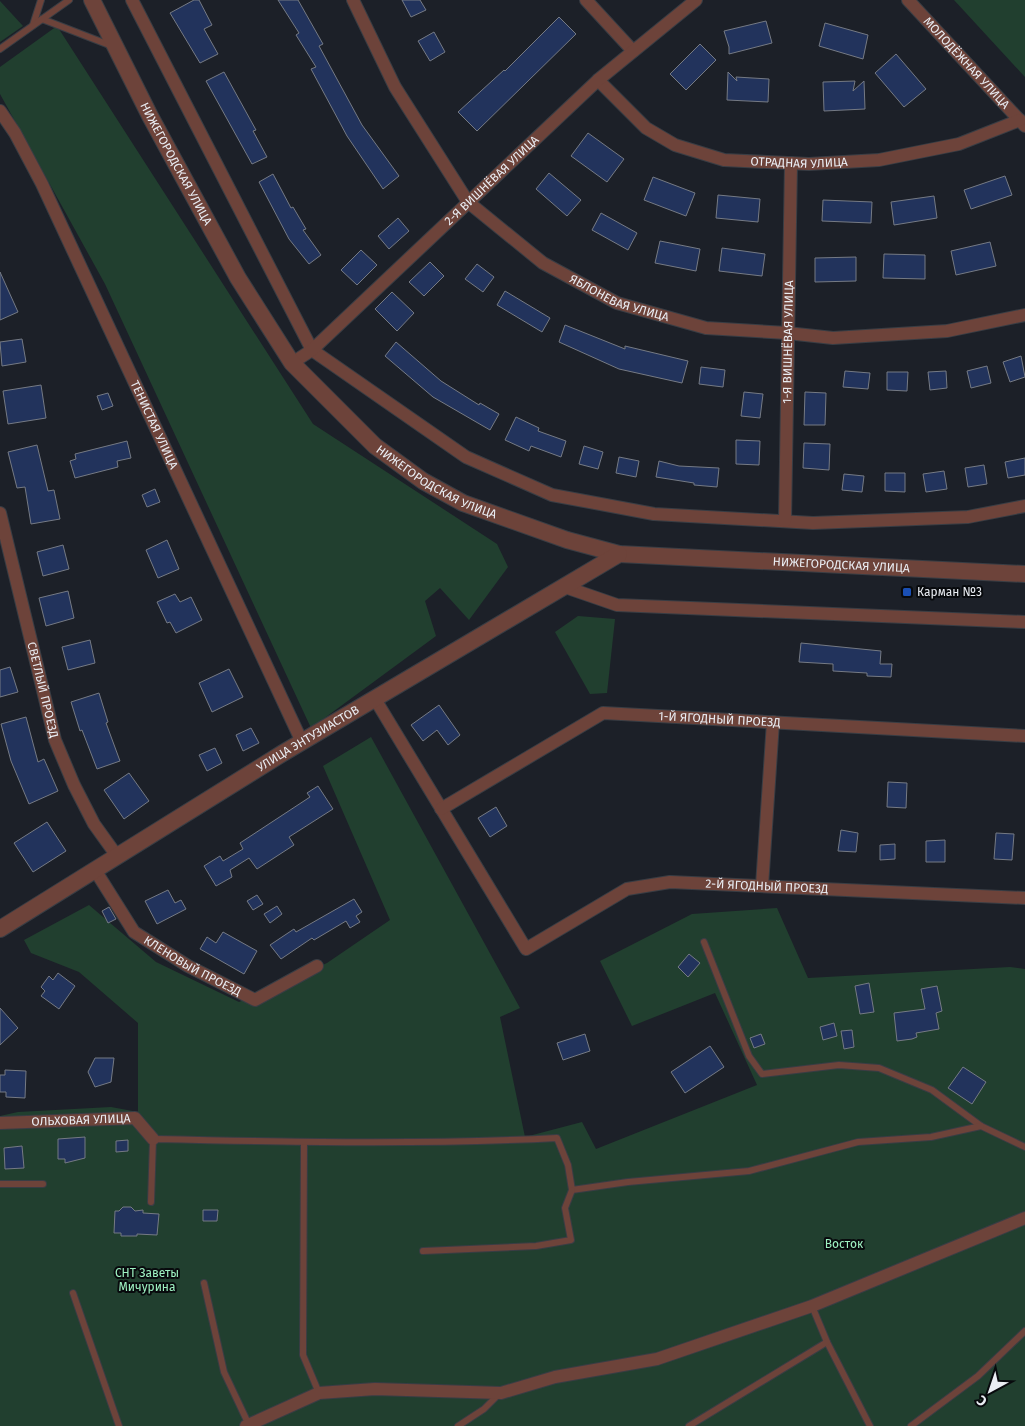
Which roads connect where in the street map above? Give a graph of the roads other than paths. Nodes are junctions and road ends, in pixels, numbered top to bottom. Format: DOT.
graph roads {
  1 [pos="41,0"];
  2 [pos="69,0"];
  3 [pos="92,0"];
  4 [pos="132,0"];
  5 [pos="353,0"];
  6 [pos="586,0"];
  7 [pos="696,0"];
  8 [pos="908,0"];
  9 [pos="42,19"];
  10 [pos="32,26"];
  11 [pos="116,48"];
  12 [pos="0,49"];
  13 [pos="633,50"];
  14 [pos="598,80"];
  15 [pos="0,111"];
  16 [pos="1022,123"];
  17 [pos="791,163"];
  18 [pos="468,202"];
  19 [pos="1025,315"];
  20 [pos="787,333"];
  21 [pos="312,350"];
  22 [pos="292,363"];
  23 [pos="1025,506"];
  24 [pos="0,513"];
  25 [pos="785,521"];
  26 [pos="619,554"];
  27 [pos="1025,574"];
  28 [pos="565,587"];
  29 [pos="1025,622"];
  30 [pos="375,699"];
  31 [pos="774,722"];
  32 [pos="1025,736"];
  33 [pos="302,742"];
  34 [pos="441,809"];
  35 [pos="117,856"];
  36 [pos="94,870"];
  37 [pos="762,886"];
  38 [pos="1025,898"];
  39 [pos="0,929"];
  40 [pos="704,942"];
  41 [pos="317,966"];
  42 [pos="0,1123"];
  43 [pos="981,1126"];
  44 [pos="153,1139"];
  45 [pos="304,1143"];
  46 [pos="1025,1147"];
  47 [pos="0,1184"];
  48 [pos="43,1184"];
  49 [pos="572,1190"];
  50 [pos="151,1202"];
  51 [pos="1025,1218"];
  52 [pos="423,1251"];
  53 [pos="204,1283"];
  54 [pos="73,1293"];
  55 [pos="812,1306"];
  56 [pos="1025,1331"];
  57 [pos="827,1342"];
  58 [pos="501,1392"];
  59 [pos="319,1393"];
  60 [pos="247,1425"];
  61 [pos="119,1426"];
  62 [pos="458,1426"];
  63 [pos="689,1426"];
  64 [pos="870,1426"];
  65 [pos="911,1426"];
  1 -- 10 [label="lane"];
  2 -- 9 [label="lane"];
  3 -- 11 [label="street, НИЖЕГОРОДСКАЯ УЛИЦА"];
  4 -- 21 [label="street"];
  5 -- 18 [label="street, ЯБЛОНЕВАЯ УЛИЦА"];
  6 -- 13 [label="street"];
  7 -- 13 [label="street, 2-Я ВИШНЁВАЯ УЛИЦА"];
  8 -- 16 [label="street, МОЛОДЁЖНАЯ УЛИЦА"];
  9 -- 10 [label="lane"];
  9 -- 11 [label="lane"];
  10 -- 12 [label="lane"];
  11 -- 22 [label="street, НИЖЕГОРОДСКАЯ УЛИЦА"];
  13 -- 14 [label="street, 2-Я ВИШНЁВАЯ УЛИЦА"];
  14 -- 17 [label="street, ОТРАДНАЯ УЛИЦА"];
  14 -- 18 [label="street, 2-Я ВИШНЁВАЯ УЛИЦА"];
  15 -- 33 [label="street, ТЕНИСТАЯ УЛИЦА"];
  16 -- 17 [label="street, ОТРАДНАЯ УЛИЦА"];
  17 -- 20 [label="street, 1-Я ВИШНЁВАЯ УЛИЦА"];
  18 -- 20 [label="street, ЯБЛОНЕВАЯ УЛИЦА"];
  18 -- 21 [label="street, 2-Я ВИШНЁВАЯ УЛИЦА"];
  19 -- 20 [label="street, ЯБЛОНЕВАЯ УЛИЦА"];
  20 -- 25 [label="street, 1-Я ВИШНЁВАЯ УЛИЦА"];
  21 -- 22 [label="street, 2-Я ВИШНЁВАЯ УЛИЦА"];
  21 -- 25 [label="street"];
  22 -- 26 [label="street, НИЖЕГОРОДСКАЯ УЛИЦА"];
  23 -- 25 [label="street"];
  24 -- 35 [label="street, СВЕТЛЫЙ ПРОЕЗД"];
  26 -- 27 [label="street, НИЖЕГОРОДСКАЯ УЛИЦА"];
  26 -- 28 [label="street, УЛИЦА ЭНТУЗИАСТОВ"];
  28 -- 29 [label="street"];
  28 -- 30 [label="street, УЛИЦА ЭНТУЗИАСТОВ"];
  30 -- 33 [label="street, УЛИЦА ЭНТУЗИАСТОВ"];
  30 -- 34 [label="street"];
  31 -- 32 [label="street, 1-Й ЯГОДНЫЙ ПРОЕЗД"];
  31 -- 34 [label="street, 1-Й ЯГОДНЫЙ ПРОЕЗД"];
  31 -- 37 [label="street"];
  33 -- 35 [label="street, УЛИЦА ЭНТУЗИАСТОВ"];
  34 -- 37 [label="street, 2-Й ЯГОДНЫЙ ПРОЕЗД"];
  35 -- 36 [label="street, УЛИЦА ЭНТУЗИАСТОВ"];
  36 -- 39 [label="street, УЛИЦА ЭНТУЗИАСТОВ"];
  36 -- 41 [label="street, КЛЕНОВЫЙ ПРОЕЗД"];
  37 -- 38 [label="street, 2-Й ЯГОДНЫЙ ПРОЕЗД"];
  40 -- 43 [label="lane"];
  42 -- 44 [label="street, ОЛЬХОВАЯ УЛИЦА"];
  43 -- 46 [label="lane"];
  43 -- 49 [label="lane"];
  44 -- 45 [label="lane"];
  44 -- 50 [label="lane"];
  45 -- 49 [label="lane"];
  45 -- 59 [label="lane"];
  47 -- 48 [label="lane"];
  49 -- 52 [label="lane"];
  51 -- 55 [label="street"];
  53 -- 60 [label="lane"];
  54 -- 61 [label="lane"];
  55 -- 57 [label="lane"];
  55 -- 58 [label="street"];
  56 -- 65 [label="lane"];
  57 -- 63 [label="lane"];
  57 -- 64 [label="lane"];
  58 -- 59 [label="street"];
  58 -- 62 [label="lane"];
  59 -- 60 [label="street"];
}
